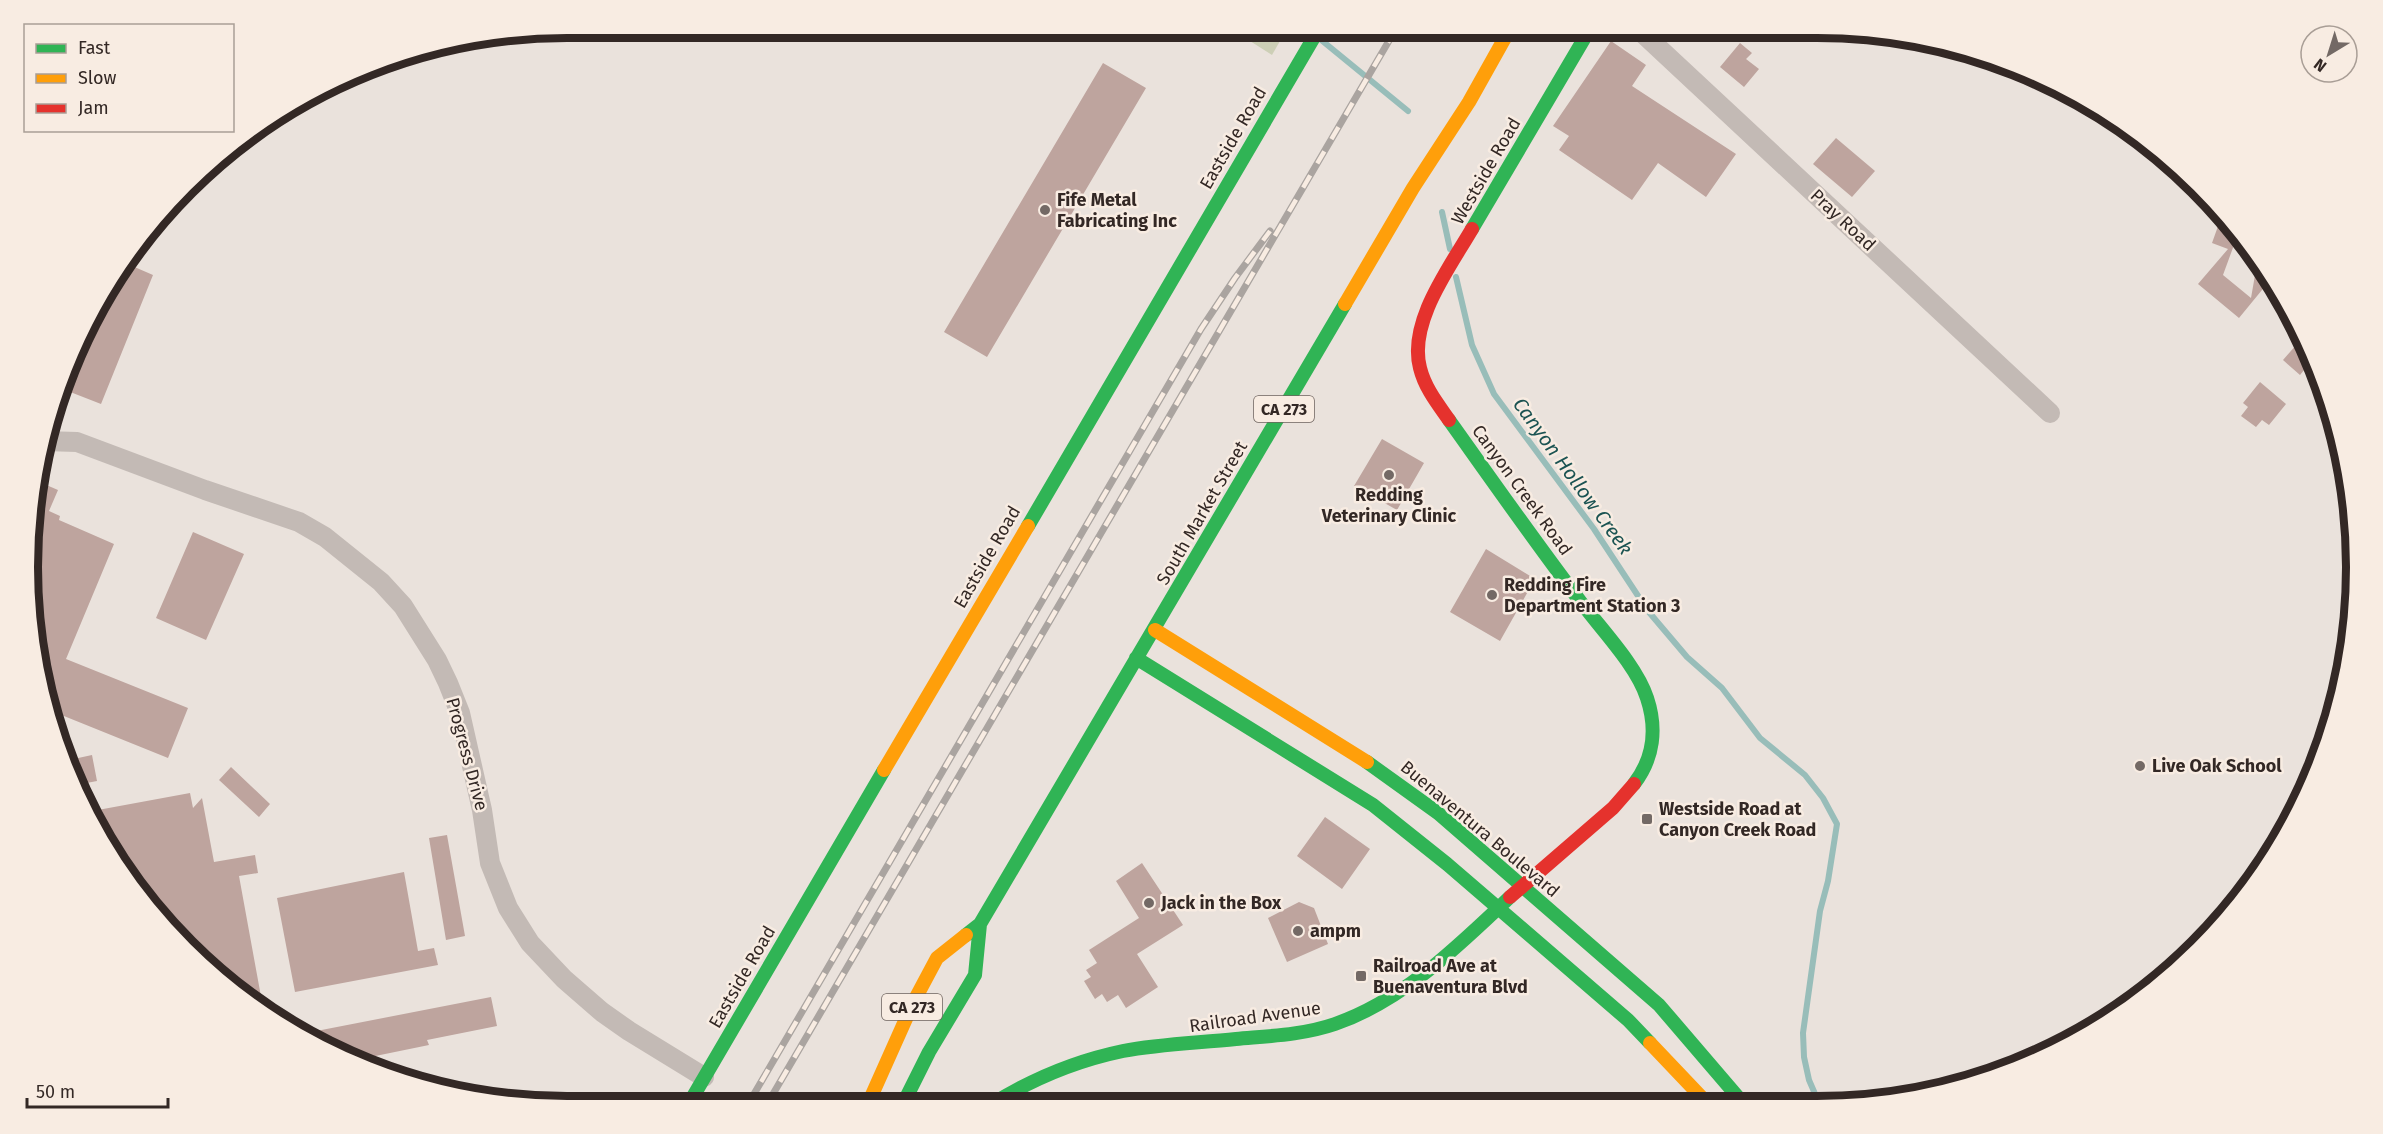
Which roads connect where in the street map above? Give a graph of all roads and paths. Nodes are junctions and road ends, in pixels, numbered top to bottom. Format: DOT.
graph roads {
  1 [pos="1313,38"];
  2 [pos="1505,38"];
  3 [pos="1585,38"];
  4 [pos="1648,38"];
  5 [pos="1418,335"];
  6 [pos="2050,413"];
  7 [pos="53,441"];
  8 [pos="1155,630"];
  9 [pos="1136,658"];
  10 [pos="1521,886"];
  11 [pos="1498,908"];
  12 [pos="980,924"];
  13 [pos="704,1077"];
  14 [pos="693,1096"];
  15 [pos="871,1096"];
  16 [pos="907,1096"];
  17 [pos="1006,1096"];
  18 [pos="1700,1096"];
  19 [pos="1738,1096"];
  1 -- 13 [label="main road, Eastside Road"];
  2 -- 8 [label="main road, South Market Street / CA 273"];
  3 -- 5 [label="main road, Westside Road"];
  4 -- 6 [label="street, Pray Road"];
  5 -- 10 [label="main road, Canyon Creek Road"];
  7 -- 13 [label="street, Progress Drive"];
  8 -- 9 [label="main road, South Market Street / CA 273"];
  8 -- 10 [label="main road, Buenaventura Boulevard"];
  9 -- 11 [label="main road"];
  9 -- 12 [label="main road, South Market Street / CA 273"];
  10 -- 11 [label="main road, Canyon Creek Road"];
  10 -- 19 [label="main road, Buenaventura Boulevard"];
  11 -- 17 [label="main road, Railroad Avenue"];
  11 -- 18 [label="main road"];
  12 -- 15 [label="main road, South Market Street / CA 273"];
  12 -- 16 [label="main road, South Market Street / CA 273"];
  13 -- 14 [label="main road, Eastside Road"];
}
